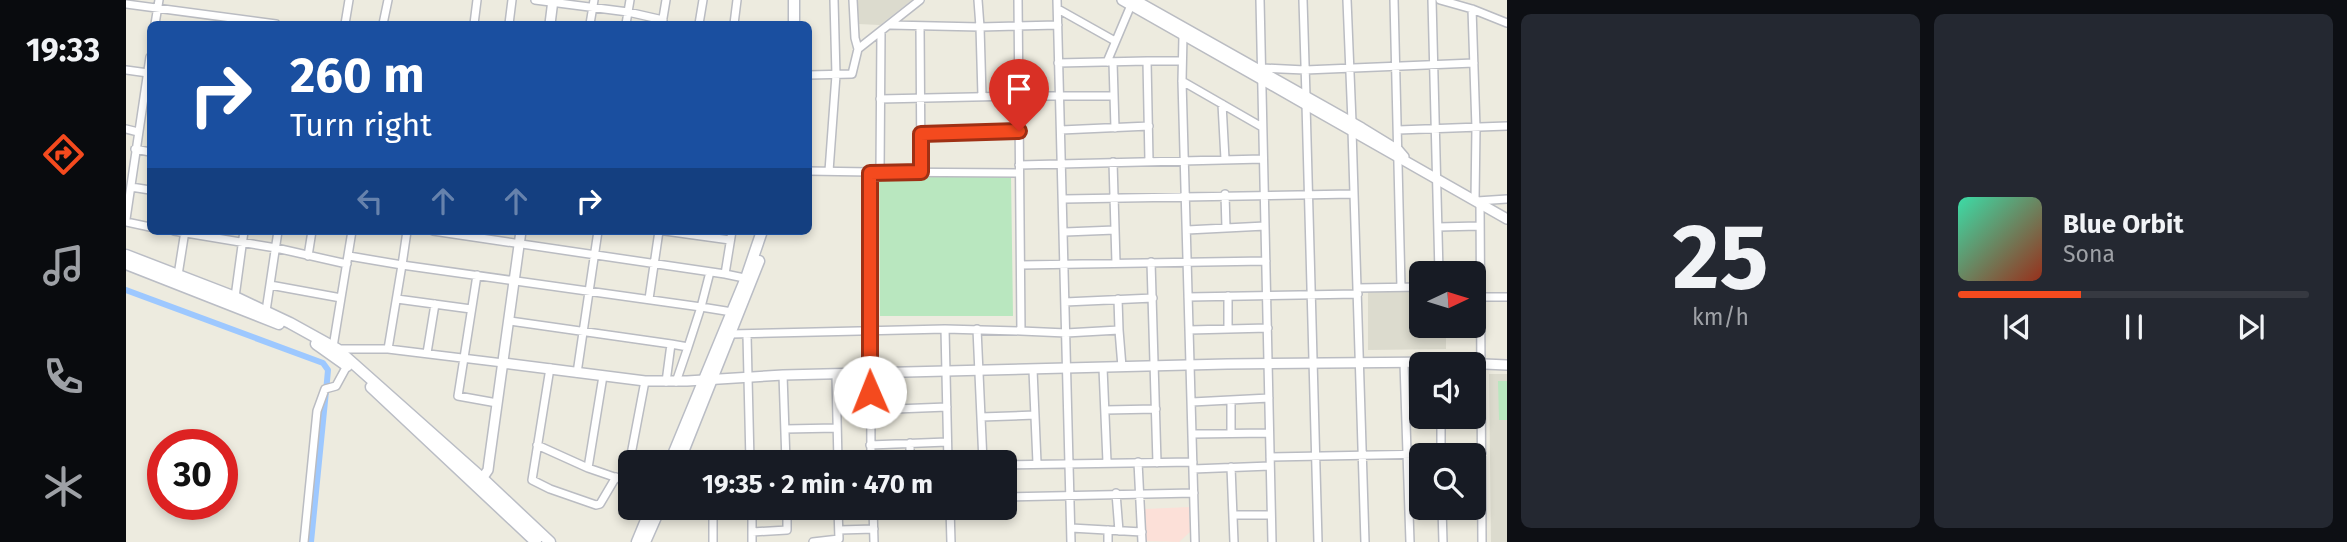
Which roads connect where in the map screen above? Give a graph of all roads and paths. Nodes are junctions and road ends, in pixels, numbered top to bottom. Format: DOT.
graph roads {
  1 [pos="349,0"];
  2 [pos="388,0"];
  3 [pos="477,0"];
  4 [pos="512,0"];
  5 [pos="536,0"];
  6 [pos="630,0"];
  7 [pos="666,0"];
  8 [pos="703,0"];
  9 [pos="737,0"];
  10 [pos="787,0"];
  11 [pos="794,0"];
  12 [pos="834,0"];
  13 [pos="853,0"];
  14 [pos="920,0"];
  15 [pos="978,0"];
  16 [pos="1018,0"];
  17 [pos="1057,0"];
  18 [pos="1260,0"];
  19 [pos="1303,0"];
  20 [pos="1347,0"];
  21 [pos="1394,0"];
  22 [pos="1432,0"];
  23 [pos="1440,0"];
  24 [pos="553,1"];
  25 [pos="1129,2"];
  26 [pos="126,4"];
  27 [pos="158,4"];
  28 [pos="593,4"];
  29 [pos="1058,9"];
  30 [pos="1472,9"];
  31 [pos="628,12"];
  32 [pos="256,21"];
  33 [pos="346,21"];
  34 [pos="384,21"];
  35 [pos="474,21"];
  36 [pos="509,21"];
  37 [pos="550,21"];
  38 [pos="626,21"];
  39 [pos="660,21"];
  40 [pos="663,21"];
  41 [pos="700,21"];
  42 [pos="734,21"];
  43 [pos="787,21"];
  44 [pos="794,21"];
  45 [pos="1507,23"];
  46 [pos="889,25"];
  47 [pos="1058,25"];
  48 [pos="920,26"];
  49 [pos="1018,26"];
  50 [pos="980,27"];
  51 [pos="881,32"];
  52 [pos="1183,36"];
  53 [pos="1115,41"];
  54 [pos="858,50"];
  55 [pos="1147,61"];
  56 [pos="1182,61"];
  57 [pos="1110,62"];
  58 [pos="1058,63"];
  59 [pos="1434,64"];
  60 [pos="1474,64"];
  61 [pos="1397,66"];
  62 [pos="1349,68"];
  63 [pos="126,70"];
  64 [pos="1305,70"];
  65 [pos="147,73"];
  66 [pos="1262,74"];
  67 [pos="812,75"];
  68 [pos="836,75"];
  69 [pos="147,79"];
  70 [pos="1182,81"];
  71 [pos="982,96"];
  72 [pos="1019,96"];
  73 [pos="1059,96"];
  74 [pos="1114,96"];
  75 [pos="920,98"];
  76 [pos="880,99"];
  77 [pos="1306,100"];
  78 [pos="1222,104"];
  79 [pos="141,115"];
  80 [pos="147,116"];
  81 [pos="1149,126"];
  82 [pos="1352,126"];
  83 [pos="1507,126"];
  84 [pos="1262,127"];
  85 [pos="1115,128"];
  86 [pos="1476,128"];
  87 [pos="1435,129"];
  88 [pos="126,130"];
  89 [pos="1060,130"];
  90 [pos="1398,130"];
  91 [pos="1019,131"];
  92 [pos="138,132"];
  93 [pos="921,134"];
  94 [pos="135,149"];
  95 [pos="147,151"];
  96 [pos="1400,155"];
  97 [pos="1225,159"];
  98 [pos="1263,159"];
  99 [pos="1185,160"];
  100 [pos="1149,161"];
  101 [pos="1113,162"];
  102 [pos="1062,164"];
  103 [pos="1019,169"];
  104 [pos="812,171"];
  105 [pos="829,171"];
  106 [pos="880,172"];
  107 [pos="921,172"];
  108 [pos="870,173"];
  109 [pos="1436,178"];
  110 [pos="131,187"];
  111 [pos="147,190"];
  112 [pos="1308,193"];
  113 [pos="1226,194"];
  114 [pos="1264,194"];
  115 [pos="1353,194"];
  116 [pos="1185,195"];
  117 [pos="1114,197"];
  118 [pos="1064,199"];
  119 [pos="1507,199"];
  120 [pos="1477,202"];
  121 [pos="1507,219"];
  122 [pos="126,221"];
  123 [pos="147,226"];
  124 [pos="1265,226"];
  125 [pos="1479,226"];
  126 [pos="1438,227"];
  127 [pos="1226,228"];
  128 [pos="1115,230"];
  129 [pos="1187,230"];
  130 [pos="1065,232"];
  131 [pos="185,235"];
  132 [pos="201,235"];
  133 [pos="244,235"];
  134 [pos="278,235"];
  135 [pos="311,235"];
  136 [pos="351,235"];
  137 [pos="406,235"];
  138 [pos="459,235"];
  139 [pos="520,235"];
  140 [pos="598,235"];
  141 [pos="658,235"];
  142 [pos="694,235"];
  143 [pos="731,235"];
  144 [pos="761,235"];
  145 [pos="767,235"];
  146 [pos="730,240"];
  147 [pos="243,243"];
  148 [pos="519,244"];
  149 [pos="276,248"];
  150 [pos="126,255"];
  151 [pos="595,255"];
  152 [pos="308,256"];
  153 [pos="348,260"];
  154 [pos="1187,261"];
  155 [pos="1266,261"];
  156 [pos="1439,261"];
  157 [pos="1477,261"];
  158 [pos="1151,262"];
  159 [pos="1116,263"];
  160 [pos="126,264"];
  161 [pos="653,264"];
  162 [pos="1064,264"];
  163 [pos="402,265"];
  164 [pos="1021,265"];
  165 [pos="710,272"];
  166 [pos="725,274"];
  167 [pos="178,275"];
  168 [pos="477,275"];
  169 [pos="750,279"];
  170 [pos="515,280"];
  171 [pos="270,285"];
  172 [pos="1401,287"];
  173 [pos="1409,287"];
  174 [pos="588,291"];
  175 [pos="1358,291"];
  176 [pos="1228,296"];
  177 [pos="1267,296"];
  178 [pos="1312,296"];
  179 [pos="235,297"];
  180 [pos="1188,297"];
  181 [pos="1507,297"];
  182 [pos="341,298"];
  183 [pos="1153,298"];
  184 [pos="1486,298"];
  185 [pos="397,299"];
  186 [pos="649,299"];
  187 [pos="1118,299"];
  188 [pos="1065,302"];
  189 [pos="435,304"];
  190 [pos="701,307"];
  191 [pos="471,309"];
  192 [pos="266,311"];
  193 [pos="732,312"];
  194 [pos="510,321"];
  195 [pos="1268,328"];
  196 [pos="945,329"];
  197 [pos="977,329"];
  198 [pos="1228,329"];
  199 [pos="869,330"];
  200 [pos="1119,330"];
  201 [pos="1189,330"];
  202 [pos="1021,331"];
  203 [pos="583,332"];
  204 [pos="1066,333"];
  205 [pos="731,334"];
  206 [pos="747,335"];
  207 [pos="671,344"];
  208 [pos="688,347"];
  209 [pos="335,348"];
  210 [pos="388,349"];
  211 [pos="427,354"];
  212 [pos="464,358"];
  213 [pos="348,363"];
  214 [pos="503,363"];
  215 [pos="1312,363"];
  216 [pos="1359,363"];
  217 [pos="1404,363"];
  218 [pos="1409,363"];
  219 [pos="1269,364"];
  220 [pos="1486,364"];
  221 [pos="1507,365"];
  222 [pos="1154,366"];
  223 [pos="1190,366"];
  224 [pos="1122,367"];
  225 [pos="550,368"];
  226 [pos="1103,368"];
  227 [pos="1067,369"];
  228 [pos="1033,370"];
  229 [pos="945,372"];
  230 [pos="980,372"];
  231 [pos="577,373"];
  232 [pos="870,374"];
  233 [pos="783,375"];
  234 [pos="836,375"];
  235 [pos="603,376"];
  236 [pos="748,376"];
  237 [pos="708,380"];
  238 [pos="645,381"];
  239 [pos="671,382"];
  240 [pos="1269,398"];
  241 [pos="1231,400"];
  242 [pos="1192,402"];
  243 [pos="497,403"];
  244 [pos="947,407"];
  245 [pos="1156,409"];
  246 [pos="870,410"];
  247 [pos="1105,410"];
  248 [pos="1035,415"];
  249 [pos="981,417"];
  250 [pos="837,428"];
  251 [pos="785,429"];
  252 [pos="1231,433"];
  253 [pos="1269,433"];
  254 [pos="1192,434"];
  255 [pos="947,442"];
  256 [pos="910,443"];
  257 [pos="537,445"];
  258 [pos="870,445"];
  259 [pos="633,450"];
  260 [pos="676,450"];
  261 [pos="683,450"];
  262 [pos="750,450"];
  263 [pos="786,450"];
  264 [pos="838,450"];
  265 [pos="870,450"];
  266 [pos="910,450"];
  267 [pos="947,450"];
  268 [pos="982,450"];
  269 [pos="1406,455"];
  270 [pos="1409,455"];
  271 [pos="1361,456"];
  272 [pos="1270,457"];
  273 [pos="1316,457"];
  274 [pos="1069,462"];
  275 [pos="1107,462"];
  276 [pos="1138,462"];
  277 [pos="1037,463"];
  278 [pos="1157,463"];
  279 [pos="1017,464"];
  280 [pos="1193,466"];
  281 [pos="1270,466"];
  282 [pos="1231,467"];
  283 [pos="588,468"];
  284 [pos="616,477"];
  285 [pos="482,478"];
  286 [pos="491,486"];
  287 [pos="1140,492"];
  288 [pos="1116,493"];
  289 [pos="1194,493"];
  290 [pos="1070,495"];
  291 [pos="1017,496"];
  292 [pos="486,497"];
  293 [pos="1233,515"];
  294 [pos="1271,515"];
  295 [pos="646,520"];
  296 [pos="655,520"];
  297 [pos="713,520"];
  298 [pos="752,520"];
  299 [pos="787,520"];
  300 [pos="839,520"];
  301 [pos="874,520"];
  302 [pos="950,520"];
  303 [pos="1442,520"];
  304 [pos="1482,520"];
  305 [pos="1071,528"];
  306 [pos="874,529"];
  307 [pos="839,530"];
  308 [pos="1108,530"];
  309 [pos="1119,531"];
  310 [pos="752,532"];
  311 [pos="1142,532"];
  312 [pos="304,542"];
  313 [pos="536,542"];
  314 [pos="550,542"];
  315 [pos="637,542"];
  316 [pos="645,542"];
  317 [pos="713,542"];
  318 [pos="752,542"];
  319 [pos="813,542"];
  320 [pos="874,542"];
  321 [pos="951,542"];
  322 [pos="1071,542"];
  323 [pos="1108,542"];
  324 [pos="1142,542"];
  325 [pos="1195,542"];
  326 [pos="1234,542"];
  327 [pos="1272,542"];
  328 [pos="1318,542"];
  329 [pos="1365,542"];
  330 [pos="1410,542"];
  331 [pos="1443,542"];
  332 [pos="1482,542"];
  1 -- 33 [label="street"];
  2 -- 34 [label="street"];
  3 -- 35 [label="street"];
  4 -- 36 [label="street"];
  5 -- 24 [label="street"];
  6 -- 31 [label="street"];
  7 -- 40 [label="street"];
  8 -- 41 [label="street"];
  9 -- 42 [label="street"];
  10 -- 43 [label="main road"];
  11 -- 44 [label="main road"];
  12 -- 68 [label="street"];
  13 -- 54 [label="street"];
  14 -- 46 [label="street"];
  15 -- 50 [label="street"];
  16 -- 49 [label="street"];
  17 -- 29 [label="street"];
  18 -- 66 [label="street"];
  19 -- 64 [label="street"];
  20 -- 62 [label="street"];
  21 -- 61 [label="street"];
  22 -- 59 [label="street"];
  23 -- 30 [label="street"];
  24 -- 28 [label="street"];
  24 -- 37 [label="street"];
  25 -- 52 [label="street"];
  25 -- 53 [label="street"];
  25 -- 66 [label="street"];
  26 -- 27 [label="street"];
  27 -- 32 [label="street"];
  28 -- 31 [label="street"];
  29 -- 47 [label="street"];
  29 -- 53 [label="street"];
  30 -- 45 [label="street"];
  30 -- 60 [label="street"];
  31 -- 38 [label="street"];
  31 -- 39 [label="street"];
  46 -- 48 [label="street"];
  46 -- 51 [label="street"];
  47 -- 49 [label="street"];
  47 -- 58 [label="street"];
  48 -- 50 [label="street"];
  48 -- 75 [label="street"];
  49 -- 50 [label="street"];
  49 -- 72 [label="street"];
  50 -- 71 [label="street"];
  51 -- 54 [label="street"];
  51 -- 76 [label="street"];
  52 -- 56 [label="street"];
  52 -- 66 [label="street"];
  53 -- 57 [label="street"];
  54 -- 68 [label="street"];
  55 -- 56 [label="street"];
  55 -- 57 [label="street"];
  55 -- 81 [label="street"];
  56 -- 70 [label="street"];
  57 -- 58 [label="street"];
  57 -- 74 [label="street"];
  58 -- 73 [label="street"];
  59 -- 60 [label="street"];
  59 -- 61 [label="street"];
  59 -- 87 [label="street"];
  60 -- 86 [label="street"];
  61 -- 62 [label="street"];
  61 -- 90 [label="street"];
  62 -- 64 [label="street"];
  62 -- 82 [label="street"];
  63 -- 65 [label="street"];
  64 -- 66 [label="street"];
  64 -- 77 [label="street"];
  66 -- 77 [label="street"];
  66 -- 84 [label="street"];
  67 -- 68 [label="street"];
  68 -- 105 [label="street"];
  69 -- 79 [label="street"];
  70 -- 78 [label="street"];
  70 -- 99 [label="street"];
  71 -- 72 [label="street"];
  71 -- 75 [label="street"];
  72 -- 73 [label="street"];
  72 -- 91 [label="street"];
  73 -- 74 [label="street"];
  73 -- 89 [label="street"];
  74 -- 85 [label="street"];
  75 -- 76 [label="street"];
  75 -- 93 [label="street"];
  76 -- 106 [label="street"];
  77 -- 82 [label="street"];
  77 -- 112 [label="street"];
  78 -- 84 [label="street"];
  78 -- 97 [label="street"];
  79 -- 80 [label="street"];
  79 -- 92 [label="street"];
  81 -- 85 [label="street"];
  81 -- 100 [label="street"];
  82 -- 96 [label="street"];
  82 -- 115 [label="street"];
  83 -- 86 [label="street"];
  84 -- 98 [label="street"];
  85 -- 89 [label="street"];
  86 -- 87 [label="street"];
  86 -- 120 [label="street"];
  87 -- 90 [label="street"];
  87 -- 109 [label="street"];
  88 -- 92 [label="street"];
  89 -- 102 [label="street"];
  90 -- 96 [label="street"];
  91 -- 93 [label="street"];
  91 -- 103 [label="street"];
  92 -- 94 [label="street"];
  93 -- 107 [label="street"];
  94 -- 95 [label="street"];
  94 -- 110 [label="street"];
  96 -- 109 [label="street"];
  96 -- 172 [label="street"];
  97 -- 98 [label="street"];
  97 -- 99 [label="street"];
  98 -- 114 [label="street"];
  99 -- 100 [label="street"];
  99 -- 116 [label="street"];
  100 -- 101 [label="street"];
  101 -- 102 [label="street"];
  101 -- 117 [label="street"];
  102 -- 103 [label="street"];
  102 -- 118 [label="street"];
  103 -- 107 [label="street"];
  103 -- 164 [label="street"];
  104 -- 105 [label="street"];
  105 -- 108 [label="street"];
  106 -- 107 [label="street"];
  106 -- 108 [label="street"];
  108 -- 199 [label="street"];
  109 -- 120 [label="street"];
  109 -- 126 [label="street"];
  110 -- 111 [label="street"];
  110 -- 122 [label="street"];
  112 -- 114 [label="street"];
  112 -- 115 [label="street"];
  112 -- 178 [label="street"];
  113 -- 114 [label="street"];
  113 -- 116 [label="street"];
  113 -- 127 [label="street"];
  114 -- 124 [label="street"];
  115 -- 175 [label="street"];
  116 -- 117 [label="street"];
  116 -- 129 [label="street"];
  117 -- 118 [label="street"];
  117 -- 128 [label="street"];
  118 -- 130 [label="street"];
  119 -- 120 [label="street"];
  120 -- 121 [label="street"];
  120 -- 125 [label="street"];
  122 -- 123 [label="street"];
  124 -- 127 [label="street"];
  124 -- 155 [label="street"];
  125 -- 126 [label="street"];
  125 -- 157 [label="street"];
  126 -- 156 [label="street"];
  127 -- 129 [label="street"];
  128 -- 130 [label="street"];
  128 -- 159 [label="street"];
  129 -- 154 [label="street"];
  130 -- 162 [label="street"];
  131 -- 167 [label="street"];
  132 -- 147 [label="street"];
  133 -- 147 [label="street"];
  134 -- 149 [label="street"];
  135 -- 152 [label="street"];
  136 -- 153 [label="street"];
  137 -- 163 [label="street"];
  138 -- 148 [label="street"];
  139 -- 148 [label="street"];
  140 -- 151 [label="street"];
  141 -- 161 [label="street"];
  142 -- 146 [label="street"];
  143 -- 146 [label="street"];
  144 -- 169 [label="main road"];
  145 -- 169 [label="main road"];
  146 -- 166 [label="street"];
  147 -- 149 [label="street"];
  147 -- 179 [label="street"];
  148 -- 151 [label="street"];
  148 -- 170 [label="street"];
  149 -- 152 [label="street"];
  149 -- 171 [label="street"];
  150 -- 167 [label="main road"];
  151 -- 161 [label="street"];
  151 -- 174 [label="street"];
  152 -- 153 [label="street"];
  153 -- 163 [label="street"];
  153 -- 182 [label="street"];
  154 -- 155 [label="street"];
  154 -- 158 [label="street"];
  154 -- 180 [label="street"];
  155 -- 177 [label="street"];
  158 -- 159 [label="street"];
  158 -- 183 [label="street"];
  159 -- 162 [label="street"];
  160 -- 213 [label="main road"];
  161 -- 165 [label="street"];
  161 -- 186 [label="street"];
  162 -- 164 [label="street"];
  162 -- 188 [label="street"];
  163 -- 168 [label="street"];
  163 -- 185 [label="street"];
  164 -- 202 [label="street"];
  165 -- 166 [label="street"];
  165 -- 190 [label="street"];
  166 -- 169 [label="street"];
  167 -- 179 [label="main road"];
  168 -- 170 [label="street"];
  168 -- 191 [label="street"];
  169 -- 193 [label="main road"];
  169 -- 205 [label="main road"];
  170 -- 174 [label="street"];
  170 -- 194 [label="street"];
  171 -- 182 [label="street"];
  171 -- 192 [label="street"];
  172 -- 173 [label="street"];
  172 -- 175 [label="street"];
  174 -- 186 [label="street"];
  174 -- 203 [label="street"];
  175 -- 178 [label="street"];
  175 -- 216 [label="street"];
  176 -- 177 [label="street"];
  176 -- 180 [label="street"];
  176 -- 198 [label="street"];
  177 -- 178 [label="street"];
  177 -- 195 [label="street"];
  178 -- 215 [label="street"];
  179 -- 192 [label="main road"];
  180 -- 201 [label="street"];
  181 -- 184 [label="street"];
  182 -- 209 [label="street"];
  183 -- 187 [label="street"];
  183 -- 222 [label="street"];
  185 -- 189 [label="street"];
  185 -- 210 [label="street"];
  186 -- 190 [label="street"];
  187 -- 188 [label="street"];
  187 -- 200 [label="street"];
  188 -- 204 [label="street"];
  189 -- 191 [label="street"];
  189 -- 211 [label="street"];
  190 -- 193 [label="street"];
  190 -- 208 [label="street"];
  191 -- 212 [label="street"];
  192 -- 209 [label="main road"];
  193 -- 237 [label="main road"];
  194 -- 203 [label="street"];
  194 -- 214 [label="street"];
  195 -- 198 [label="street"];
  195 -- 219 [label="street"];
  196 -- 197 [label="street"];
  196 -- 199 [label="street"];
  196 -- 229 [label="street"];
  197 -- 202 [label="street"];
  197 -- 230 [label="street"];
  198 -- 201 [label="street"];
  199 -- 206 [label="street"];
  199 -- 232 [label="street"];
  200 -- 204 [label="street"];
  200 -- 224 [label="street"];
  201 -- 223 [label="street"];
  202 -- 204 [label="street"];
  203 -- 207 [label="street"];
  203 -- 231 [label="street"];
  204 -- 227 [label="street"];
  205 -- 206 [label="street"];
  205 -- 237 [label="main road"];
  206 -- 236 [label="street"];
  207 -- 208 [label="street"];
  207 -- 239 [label="street"];
  208 -- 239 [label="street"];
  209 -- 210 [label="street"];
  209 -- 213 [label="main road"];
  210 -- 211 [label="street"];
  211 -- 212 [label="street"];
  212 -- 214 [label="street"];
  212 -- 243 [label="street"];
  213 -- 285 [label="main road"];
  213 -- 312 [label="street"];
  214 -- 225 [label="street"];
  214 -- 243 [label="street"];
  215 -- 216 [label="street"];
  215 -- 219 [label="street"];
  215 -- 273 [label="street"];
  216 -- 217 [label="street"];
  216 -- 271 [label="street"];
  217 -- 218 [label="street"];
  217 -- 269 [label="street"];
  219 -- 223 [label="street"];
  219 -- 240 [label="street"];
  220 -- 221 [label="street"];
  222 -- 223 [label="street"];
  222 -- 224 [label="street"];
  222 -- 245 [label="street"];
  223 -- 242 [label="street"];
  224 -- 226 [label="street"];
  225 -- 231 [label="street"];
  225 -- 257 [label="street"];
  226 -- 227 [label="street"];
  226 -- 247 [label="street"];
  227 -- 228 [label="street"];
  227 -- 274 [label="street"];
  228 -- 230 [label="street"];
  228 -- 248 [label="street"];
  229 -- 230 [label="street"];
  229 -- 232 [label="street"];
  229 -- 244 [label="street"];
  230 -- 249 [label="street"];
  231 -- 235 [label="street"];
  232 -- 234 [label="street"];
  232 -- 246 [label="street"];
  233 -- 234 [label="street"];
  233 -- 236 [label="street"];
  233 -- 251 [label="street"];
  234 -- 250 [label="street"];
  235 -- 238 [label="street"];
  235 -- 283 [label="street"];
  236 -- 237 [label="street"];
  236 -- 262 [label="street"];
  237 -- 239 [label="street"];
  237 -- 260 [label="main road"];
  237 -- 261 [label="main road"];
  238 -- 239 [label="street"];
  238 -- 259 [label="street"];
  240 -- 241 [label="street"];
  240 -- 253 [label="street"];
  241 -- 242 [label="street"];
  241 -- 252 [label="street"];
  242 -- 254 [label="street"];
  243 -- 285 [label="street"];
  244 -- 246 [label="street"];
  244 -- 255 [label="street"];
  245 -- 247 [label="street"];
  245 -- 278 [label="street"];
  246 -- 258 [label="street"];
  247 -- 275 [label="street"];
  248 -- 249 [label="street"];
  248 -- 277 [label="street"];
  249 -- 268 [label="street"];
  250 -- 251 [label="street"];
  250 -- 264 [label="street"];
  251 -- 263 [label="street"];
  252 -- 253 [label="street"];
  252 -- 254 [label="street"];
  253 -- 272 [label="street"];
  254 -- 280 [label="street"];
  255 -- 256 [label="street"];
  255 -- 267 [label="street"];
  256 -- 258 [label="street"];
  256 -- 266 [label="street"];
  257 -- 283 [label="street"];
  257 -- 284 [label="street"];
  258 -- 265 [label="street"];
  269 -- 270 [label="street"];
  269 -- 271 [label="street"];
  269 -- 330 [label="street"];
  271 -- 273 [label="street"];
  271 -- 329 [label="street"];
  272 -- 273 [label="street"];
  272 -- 281 [label="street"];
  273 -- 328 [label="street"];
  274 -- 275 [label="street"];
  274 -- 277 [label="street"];
  274 -- 290 [label="street"];
  275 -- 276 [label="street"];
  276 -- 278 [label="street"];
  276 -- 287 [label="street"];
  277 -- 279 [label="street"];
  278 -- 280 [label="street"];
  280 -- 282 [label="street"];
  280 -- 289 [label="street"];
  281 -- 282 [label="street"];
  281 -- 294 [label="street"];
  282 -- 293 [label="street"];
  283 -- 284 [label="street"];
  285 -- 286 [label="main road"];
  285 -- 292 [label="main road"];
  286 -- 292 [label="street"];
  286 -- 314 [label="main road"];
  287 -- 288 [label="street"];
  287 -- 289 [label="street"];
  287 -- 311 [label="street"];
  288 -- 290 [label="street"];
  288 -- 309 [label="street"];
  289 -- 325 [label="street"];
  290 -- 291 [label="street"];
  290 -- 305 [label="street"];
  292 -- 313 [label="main road"];
  293 -- 294 [label="street"];
  293 -- 326 [label="street"];
  294 -- 327 [label="street"];
  295 -- 315 [label="main road"];
  296 -- 316 [label="main road"];
  297 -- 317 [label="street"];
  298 -- 310 [label="street"];
  299 -- 310 [label="street"];
  300 -- 307 [label="street"];
  301 -- 306 [label="street"];
  302 -- 321 [label="street"];
  303 -- 331 [label="street"];
  304 -- 332 [label="street"];
  305 -- 308 [label="street"];
  305 -- 322 [label="street"];
  306 -- 307 [label="street"];
  306 -- 320 [label="street"];
  307 -- 319 [label="street"];
  308 -- 309 [label="street"];
  308 -- 323 [label="street"];
  309 -- 311 [label="street"];
  310 -- 318 [label="street"];
  311 -- 324 [label="street"];
}
